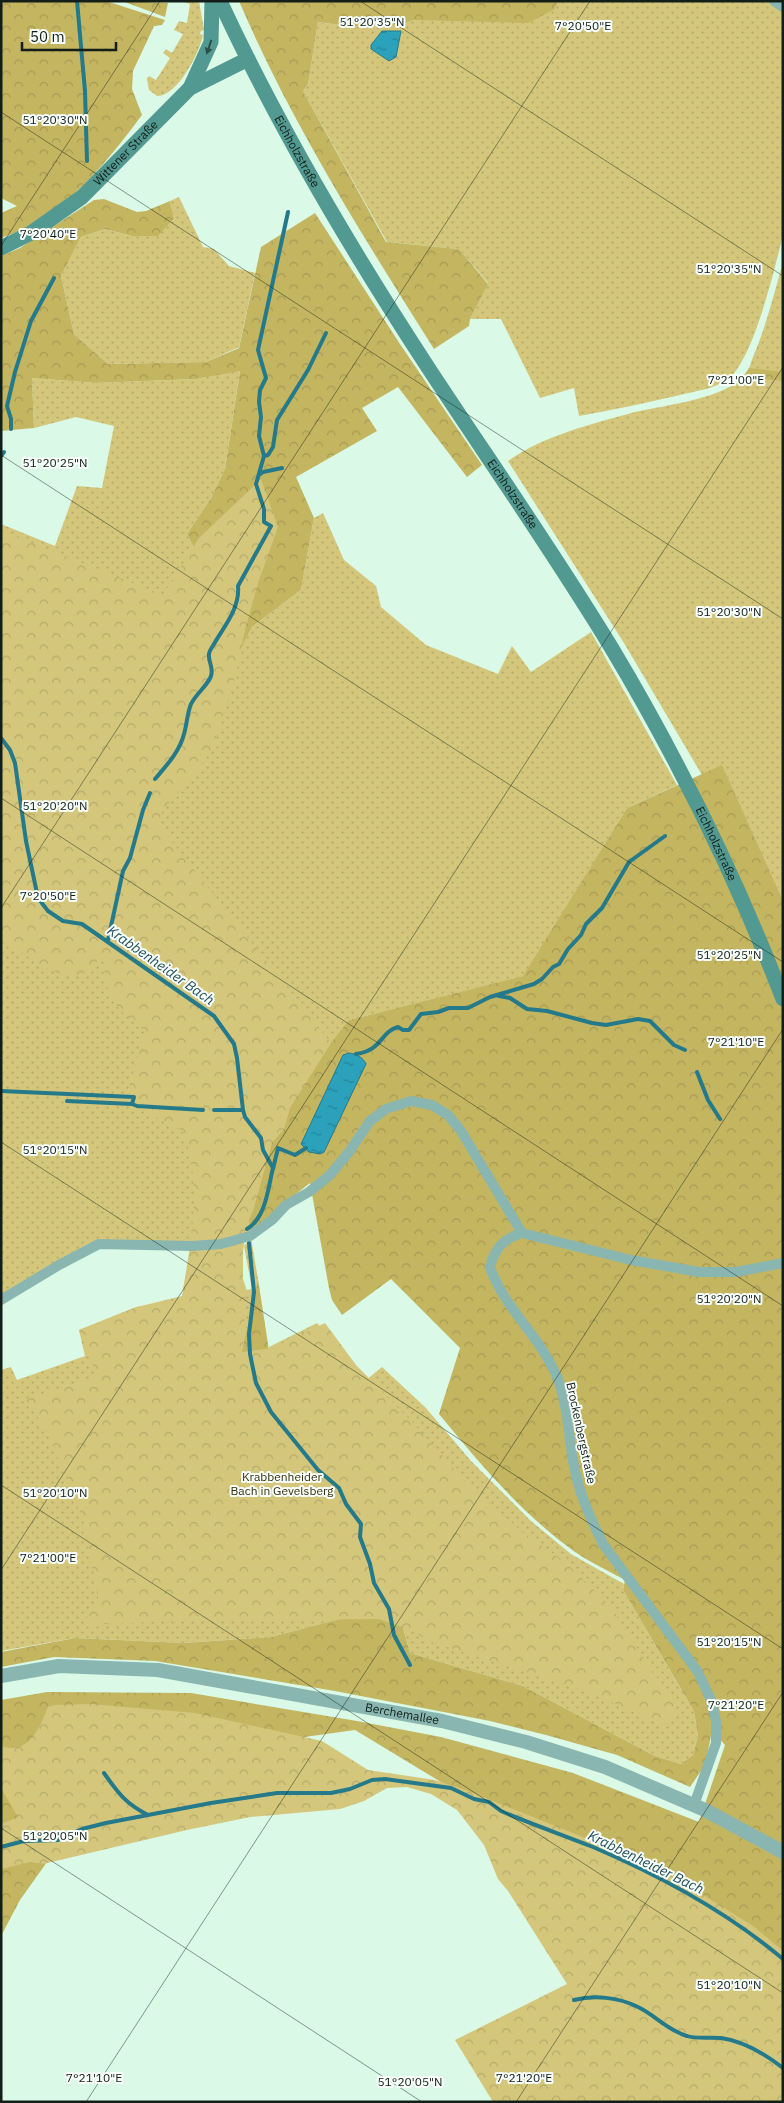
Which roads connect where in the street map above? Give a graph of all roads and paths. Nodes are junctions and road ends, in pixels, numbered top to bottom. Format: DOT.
graph roads {
  1 [pos="212,1"];
  2 [pos="220,1"];
  3 [pos="774,1"];
  4 [pos="783,7"];
  5 [pos="248,59"];
  6 [pos="190,88"];
  7 [pos="1,248"];
  8 [pos="783,999"];
  9 [pos="522,1233"];
  10 [pos="783,1263"];
  11 [pos="1,1300"];
  12 [pos="1,1676"];
  13 [pos="694,1805"];
  14 [pos="783,1852"];
  1 -- 6 [label="main road, one-way"];
  2 -- 5 [label="main road, Eichholzstraße"];
  3 -- 4 [label="street"];
  5 -- 6 [label="main road, Wittener Straße"];
  5 -- 8 [label="main road, Eichholzstraße"];
  6 -- 7 [label="main road, Wittener Straße"];
  9 -- 10 [label="street"];
  9 -- 11 [label="street"];
  9 -- 13 [label="street, Brockenbergstraße"];
  12 -- 13 [label="street, Berchemallee"];
  13 -- 14 [label="street, Berchemallee"];
}
